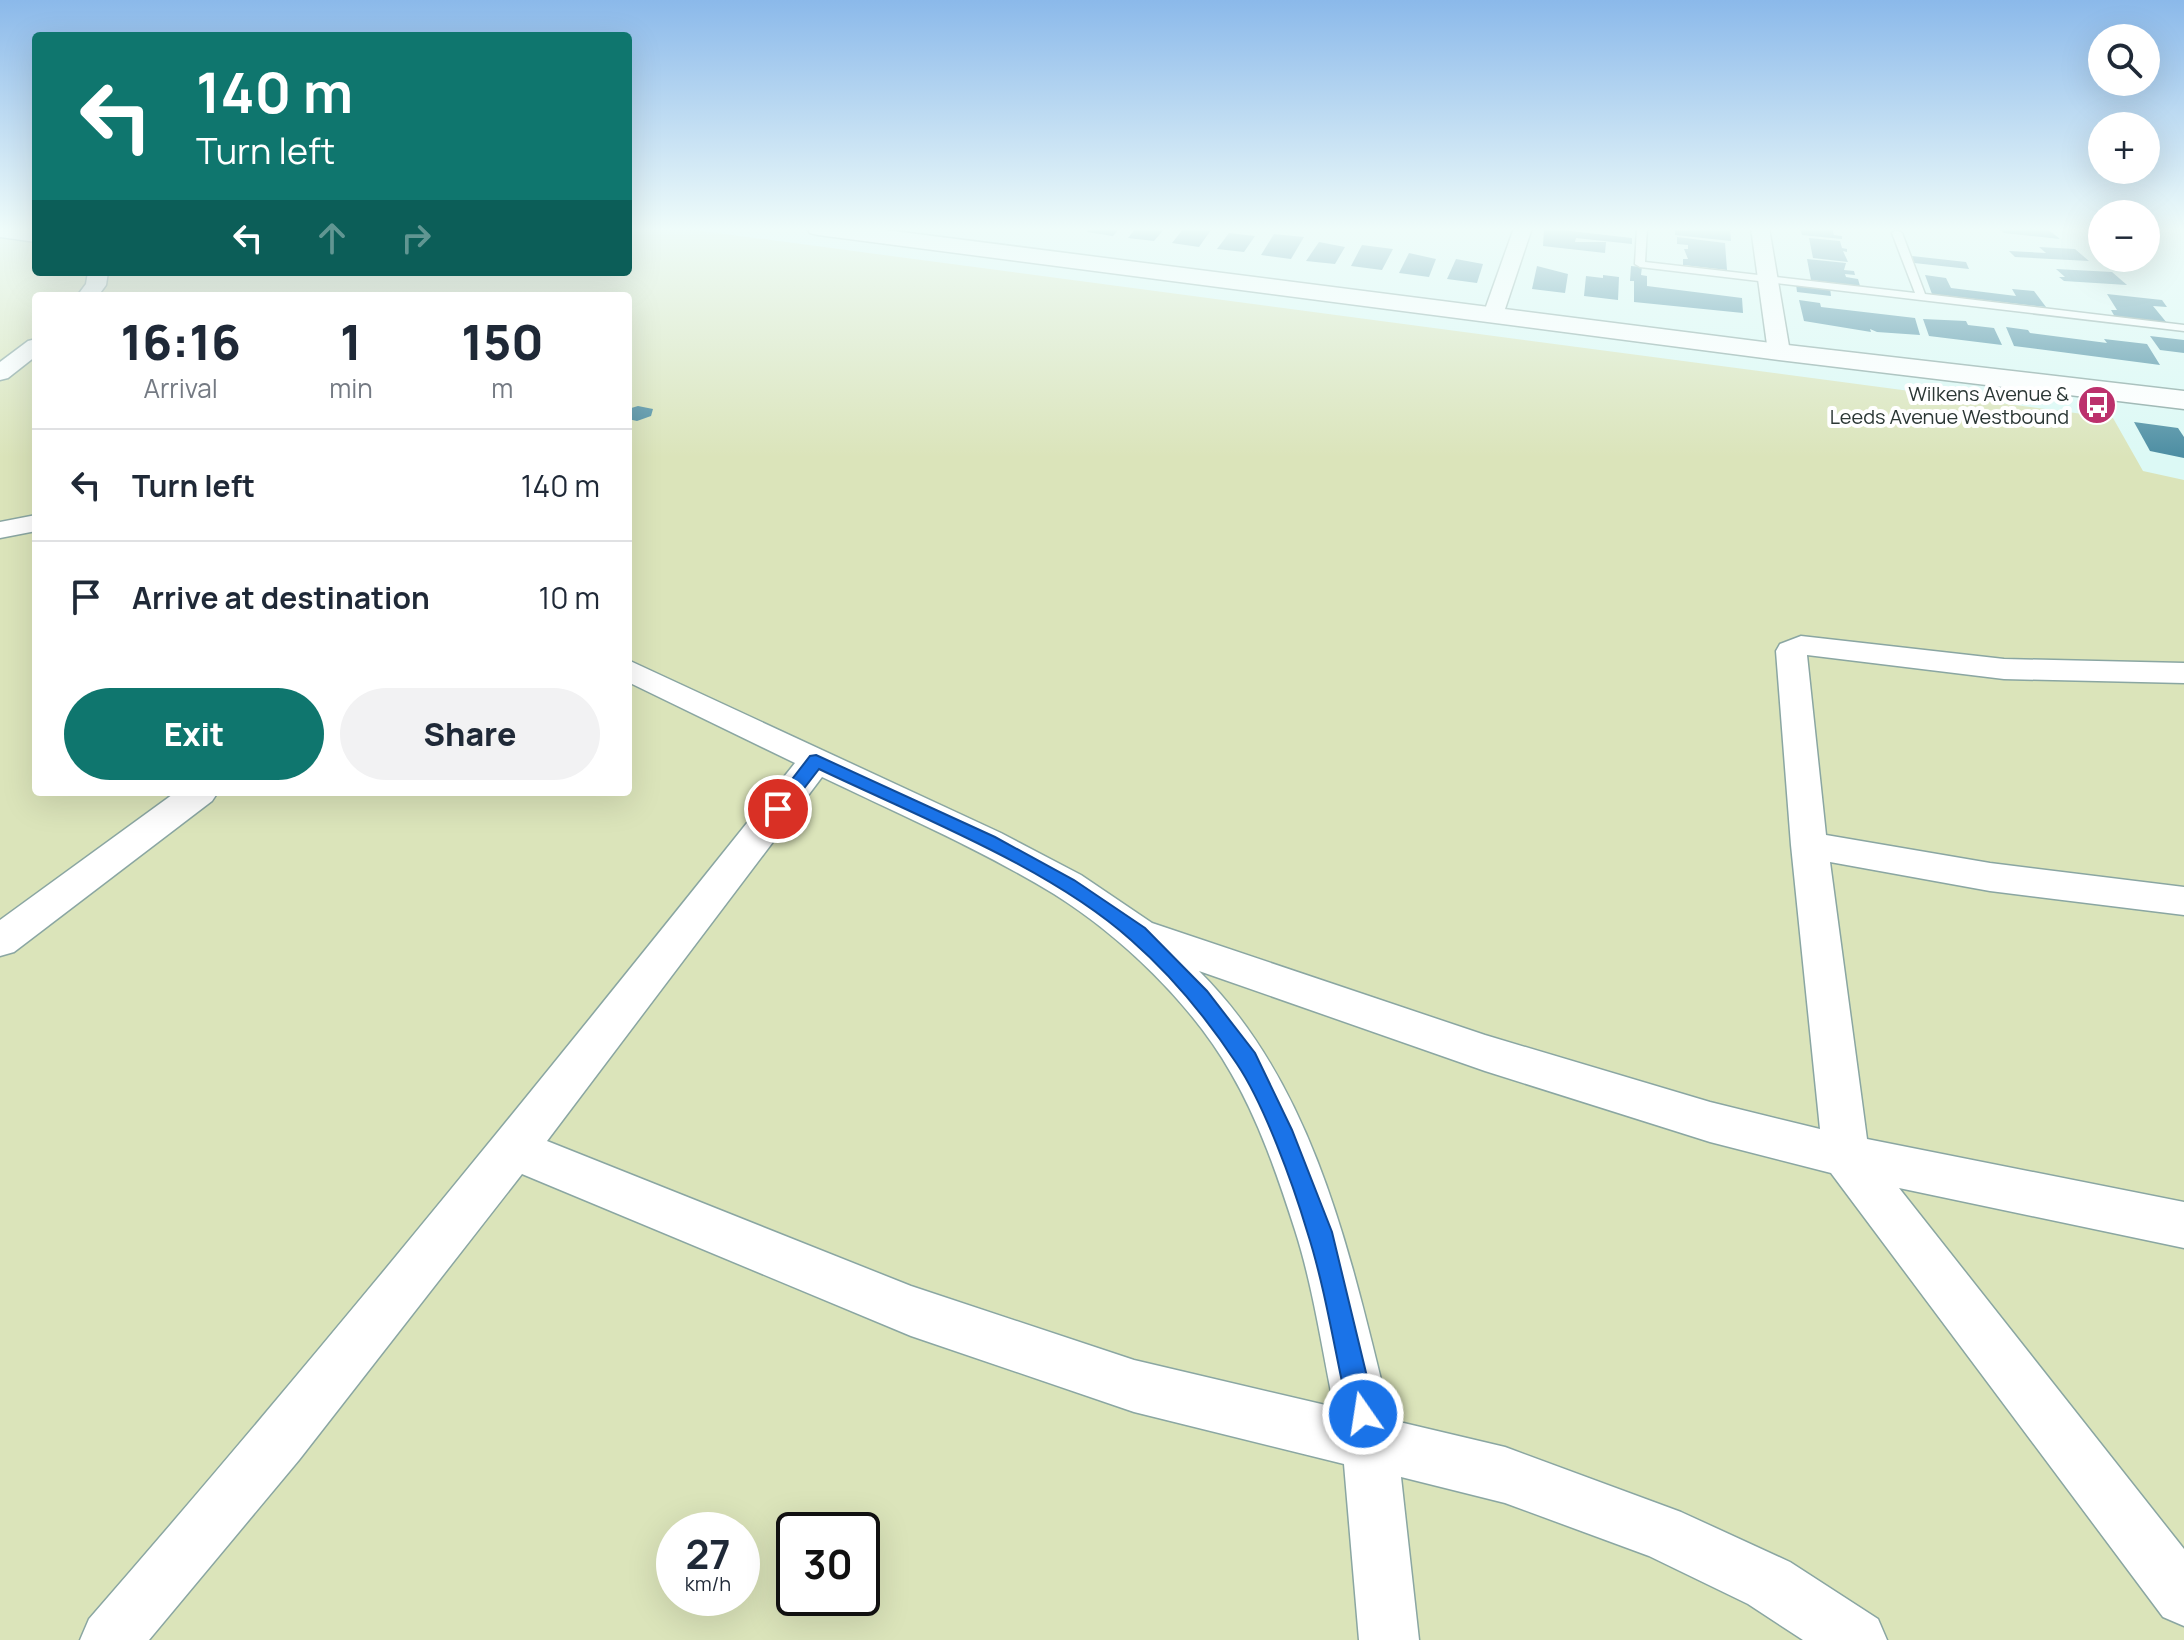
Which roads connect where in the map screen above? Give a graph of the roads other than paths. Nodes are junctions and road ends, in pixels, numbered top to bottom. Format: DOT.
graph roads {
  1 [pos="1414,305"];
  2 [pos="1497,305"];
  3 [pos="1772,305"];
  4 [pos="1985,305"];
  5 [pos="1493,315"];
  6 [pos="2184,328"];
  7 [pos="32,349"];
  8 [pos="1779,352"];
  9 [pos="0,373"];
  10 [pos="2184,400"];
  11 [pos="32,524"];
  12 [pos="0,530"];
  13 [pos="632,672"];
  14 [pos="2184,673"];
  15 [pos="816,760"];
  16 [pos="195,796"];
  17 [pos="1809,845"];
  18 [pos="2184,901"];
  19 [pos="1138,934"];
  20 [pos="0,941"];
  21 [pos="514,1149"];
  22 [pos="1846,1156"];
  23 [pos="2184,1225"];
  24 [pos="1370,1444"];
  25 [pos="2184,1596"];
  26 [pos="110,1640"];
  27 [pos="1389,1640"];
  28 [pos="1857,1640"];
  1 -- 5 [label="main road"];
  2 -- 5 [label="street"];
  3 -- 8 [label="street"];
  4 -- 6 [label="lane"];
  5 -- 8 [label="main road"];
  7 -- 9 [label="street"];
  8 -- 10 [label="main road"];
  11 -- 12 [label="street"];
  13 -- 15 [label="street"];
  14 -- 17 [label="street"];
  15 -- 19 [label="street"];
  15 -- 21 [label="street"];
  16 -- 20 [label="street"];
  17 -- 18 [label="street"];
  17 -- 22 [label="street"];
  19 -- 22 [label="street"];
  19 -- 24 [label="street"];
  21 -- 24 [label="street"];
  21 -- 26 [label="street"];
  22 -- 23 [label="street"];
  22 -- 25 [label="street"];
  24 -- 27 [label="street"];
  24 -- 28 [label="street"];
}
